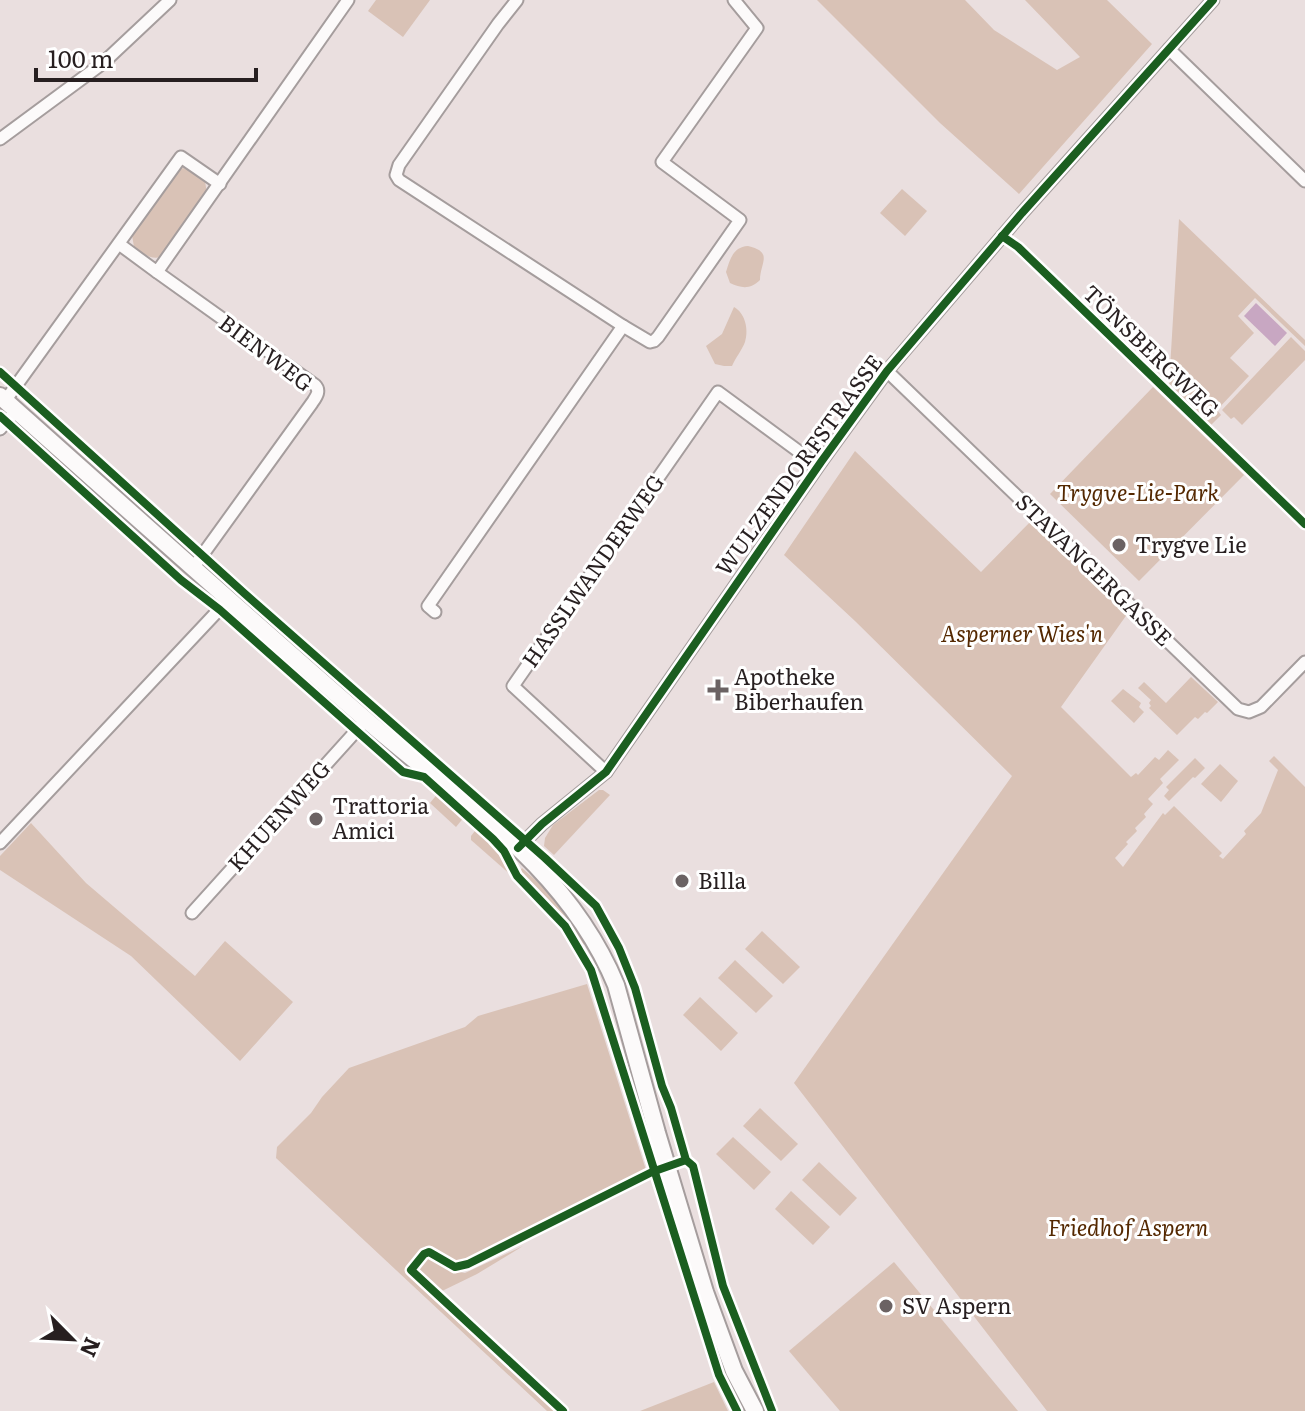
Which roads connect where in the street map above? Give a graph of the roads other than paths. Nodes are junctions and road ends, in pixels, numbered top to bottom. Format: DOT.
graph roads {
  1 [pos="170,0"];
  2 [pos="348,0"];
  3 [pos="517,0"];
  4 [pos="734,0"];
  5 [pos="1213,0"];
  6 [pos="1192,1"];
  7 [pos="1202,10"];
  8 [pos="1169,49"];
  9 [pos="0,139"];
  10 [pos="1305,181"];
  11 [pos="220,184"];
  12 [pos="119,244"];
  13 [pos="157,272"];
  14 [pos="623,326"];
  15 [pos="887,371"];
  16 [pos="7,402"];
  17 [pos="0,429"];
  18 [pos="821,462"];
  19 [pos="193,568"];
  20 [pos="229,599"];
  21 [pos="435,612"];
  22 [pos="1305,662"];
  23 [pos="366,720"];
  24 [pos="606,772"];
  25 [pos="0,843"];
  26 [pos="519,847"];
  27 [pos="192,913"];
  28 [pos="755,1411"];
  1 -- 9 [label="street"];
  2 -- 11 [label="street"];
  3 -- 14 [label="street"];
  4 -- 14 [label="street"];
  5 -- 7 [label="street, WULZENDORFSTRASSE"];
  6 -- 7 [label="street"];
  7 -- 8 [label="street, WULZENDORFSTRASSE"];
  8 -- 10 [label="street"];
  8 -- 15 [label="street, WULZENDORFSTRASSE"];
  11 -- 12 [label="street"];
  11 -- 13 [label="street"];
  12 -- 13 [label="street"];
  12 -- 16 [label="street"];
  13 -- 19 [label="street, BIENWEG"];
  14 -- 21 [label="street"];
  15 -- 18 [label="street, WULZENDORFSTRASSE"];
  15 -- 22 [label="street, STAVANGERGASSE"];
  16 -- 17 [label="street"];
  16 -- 19 [label="main road"];
  18 -- 24 [label="street, WULZENDORFSTRASSE"];
  18 -- 24 [label="street, HASSLWANDERWEG"];
  19 -- 20 [label="main road"];
  20 -- 23 [label="main road"];
  20 -- 25 [label="street"];
  23 -- 26 [label="main road"];
  23 -- 27 [label="street, KHUENWEG"];
  24 -- 26 [label="street, WULZENDORFSTRASSE"];
  26 -- 28 [label="main road"];
}
